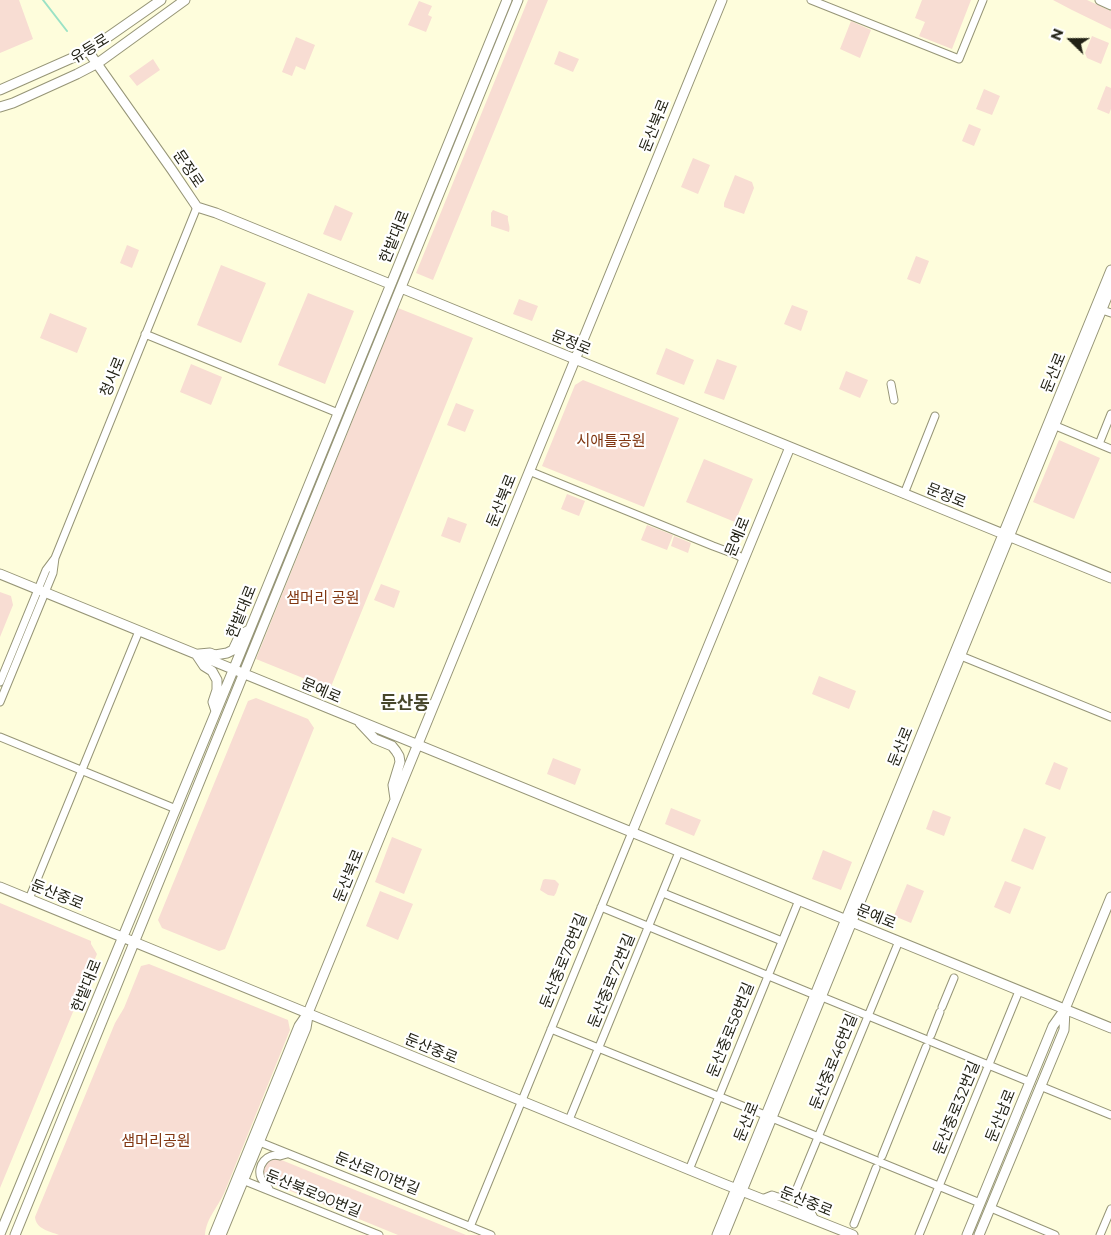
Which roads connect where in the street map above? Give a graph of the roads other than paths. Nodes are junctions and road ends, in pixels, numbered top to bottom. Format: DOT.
graph roads {
  1 [pos="161,0"];
  2 [pos="185,0"];
  3 [pos="507,0"];
  4 [pos="518,0"];
  5 [pos="722,0"];
  6 [pos="811,0"];
  7 [pos="983,0"];
  8 [pos="1100,0"];
  9 [pos="1111,5"];
  10 [pos="88,51"];
  11 [pos="98,63"];
  12 [pos="0,90"];
  13 [pos="0,107"];
  14 [pos="197,208"];
  15 [pos="1111,270"];
  16 [pos="390,284"];
  17 [pos="1111,287"];
  18 [pos="401,288"];
  19 [pos="1102,310"];
  20 [pos="1111,313"];
  21 [pos="145,334"];
  22 [pos="575,360"];
  23 [pos="891,384"];
  24 [pos="894,400"];
  25 [pos="338,413"];
  26 [pos="935,416"];
  27 [pos="1111,416"];
  28 [pos="1052,424"];
  29 [pos="1099,444"];
  30 [pos="790,447"];
  31 [pos="1111,449"];
  32 [pos="529,471"];
  33 [pos="904,494"];
  34 [pos="1006,535"];
  35 [pos="744,559"];
  36 [pos="0,574"];
  37 [pos="1111,578"];
  38 [pos="41,591"];
  39 [pos="249,630"];
  40 [pos="139,631"];
  41 [pos="196,654"];
  42 [pos="958,655"];
  43 [pos="233,669"];
  44 [pos="244,674"];
  45 [pos="0,682"];
  46 [pos="0,702"];
  47 [pos="216,710"];
  48 [pos="1111,717"];
  49 [pos="358,721"];
  50 [pos="0,737"];
  51 [pos="418,745"];
  52 [pos="82,770"];
  53 [pos="395,799"];
  54 [pos="176,809"];
  55 [pos="632,832"];
  56 [pos="679,852"];
  57 [pos="0,887"];
  58 [pos="662,893"];
  59 [pos="1111,897"];
  60 [pos="29,899"];
  61 [pos="798,900"];
  62 [pos="601,907"];
  63 [pos="848,921"];
  64 [pos="648,927"];
  65 [pos="123,937"];
  66 [pos="782,941"];
  67 [pos="898,941"];
  68 [pos="135,942"];
  69 [pos="768,976"];
  70 [pos="954,978"];
  71 [pos="1019,991"];
  72 [pos="818,996"];
  73 [pos="1065,1009"];
  74 [pos="308,1013"];
  75 [pos="868,1016"];
  76 [pos="1111,1028"];
  77 [pos="551,1029"];
  78 [pos="931,1035"];
  79 [pos="926,1047"];
  80 [pos="599,1048"];
  81 [pos="989,1065"];
  82 [pos="1030,1082"];
  83 [pos="1040,1086"];
  84 [pos="719,1096"];
  85 [pos="522,1101"];
  86 [pos="1111,1115"];
  87 [pos="769,1116"];
  88 [pos="569,1120"];
  89 [pos="818,1136"];
  90 [pos="256,1141"];
  91 [pos="287,1154"];
  92 [pos="882,1156"];
  93 [pos="876,1168"];
  94 [pos="689,1170"];
  95 [pos="241,1179"];
  96 [pos="939,1186"];
  97 [pos="739,1190"];
  98 [pos="270,1191"];
  99 [pos="795,1193"];
  100 [pos="762,1199"];
  101 [pos="980,1203"];
  102 [pos="991,1208"];
  103 [pos="1111,1209"];
  104 [pos="815,1220"];
  105 [pos="854,1224"];
  106 [pos="470,1227"];
  107 [pos="1,1229"];
  108 [pos="17,1234"];
  109 [pos="214,1235"];
  110 [pos="221,1235"];
  111 [pos="379,1235"];
  112 [pos="490,1235"];
  113 [pos="717,1235"];
  114 [pos="724,1235"];
  115 [pos="853,1235"];
  116 [pos="919,1235"];
  117 [pos="967,1235"];
  118 [pos="980,1235"];
  119 [pos="1055,1235"];
  120 [pos="1100,1235"];
  1 -- 10 [label="main road, 유등로"];
  2 -- 11 [label="main road, 유등로"];
  3 -- 16 [label="main road, 한밭대로"];
  4 -- 18 [label="main road, 한밭대로"];
  5 -- 22 [label="main road, 둔산북로"];
  6 -- 7 [label="street"];
  8 -- 9 [label="main road"];
  10 -- 11 [label="main road, 문정로"];
  10 -- 12 [label="main road, 유등로"];
  11 -- 13 [label="main road, 유등로"];
  11 -- 14 [label="main road, 문정로"];
  14 -- 16 [label="main road, 문정로"];
  14 -- 21 [label="street, 청사로"];
  15 -- 28 [label="main road, 둔산로"];
  16 -- 18 [label="street, 문정로"];
  16 -- 25 [label="main road, 한밭대로"];
  17 -- 19 [label="main road, 둔산로"];
  18 -- 22 [label="main road, 문정로"];
  18 -- 44 [label="main road, 한밭대로"];
  19 -- 20 [label="street"];
  19 -- 28 [label="main road, 둔산로"];
  21 -- 25 [label="street"];
  21 -- 38 [label="street, 청사로"];
  22 -- 30 [label="main road, 문정로"];
  22 -- 32 [label="main road, 둔산북로"];
  23 -- 24 [label="street"];
  25 -- 39 [label="main road, 한밭대로"];
  26 -- 33 [label="street"];
  27 -- 29 [label="street"];
  28 -- 29 [label="street"];
  28 -- 34 [label="main road, 둔산로"];
  29 -- 31 [label="street"];
  30 -- 33 [label="main road, 문정로"];
  30 -- 35 [label="main road, 문예로"];
  32 -- 35 [label="street"];
  32 -- 51 [label="main road, 둔산북로"];
  33 -- 34 [label="main road, 문정로"];
  34 -- 37 [label="main road, 문정로"];
  34 -- 42 [label="main road, 둔산로"];
  35 -- 55 [label="main road, 문예로"];
  36 -- 38 [label="main road, 문예로"];
  38 -- 40 [label="main road, 문예로"];
  38 -- 45 [label="street, 청사로"];
  38 -- 46 [label="street, 청사로"];
  39 -- 41 [label="main road"];
  39 -- 43 [label="main road, 한밭대로"];
  40 -- 41 [label="main road, 문예로"];
  40 -- 52 [label="street"];
  41 -- 43 [label="main road, 문예로"];
  41 -- 47 [label="main road"];
  42 -- 48 [label="street"];
  42 -- 63 [label="main road, 둔산로"];
  43 -- 44 [label="main road, 문예로"];
  43 -- 47 [label="main road, 한밭대로"];
  44 -- 49 [label="main road, 문예로"];
  44 -- 68 [label="main road, 한밭대로"];
  47 -- 54 [label="main road, 한밭대로"];
  49 -- 51 [label="main road, 문예로"];
  49 -- 53 [label="main road"];
  50 -- 52 [label="street"];
  51 -- 53 [label="main road, 둔산북로"];
  51 -- 55 [label="main road, 문예로"];
  52 -- 54 [label="street"];
  52 -- 60 [label="street"];
  53 -- 74 [label="main road, 둔산북로"];
  54 -- 65 [label="main road, 한밭대로"];
  55 -- 56 [label="main road, 문예로"];
  55 -- 62 [label="street, 둔산중로78번길"];
  56 -- 58 [label="street, 둔산중로72번길"];
  56 -- 61 [label="main road, 문예로"];
  57 -- 60 [label="main road, 둔산중로"];
  58 -- 64 [label="street, 둔산중로72번길"];
  58 -- 66 [label="street"];
  59 -- 73 [label="main road, 둔산남로"];
  60 -- 65 [label="main road, 둔산중로"];
  61 -- 63 [label="main road, 문예로"];
  61 -- 66 [label="street, 둔산중로58번길"];
  62 -- 64 [label="street"];
  62 -- 77 [label="street, 둔산중로78번길"];
  63 -- 67 [label="main road, 문예로"];
  63 -- 72 [label="main road, 둔산로"];
  64 -- 69 [label="street"];
  64 -- 80 [label="street, 둔산중로72번길"];
  65 -- 68 [label="main road, 둔산중로"];
  65 -- 107 [label="main road, 한밭대로"];
  66 -- 69 [label="street, 둔산중로58번길"];
  67 -- 71 [label="main road, 문예로"];
  67 -- 75 [label="street, 둔산중로46번길"];
  68 -- 74 [label="main road, 둔산중로"];
  68 -- 108 [label="main road, 한밭대로"];
  69 -- 72 [label="street"];
  69 -- 84 [label="street, 둔산중로58번길"];
  70 -- 78 [label="street"];
  71 -- 73 [label="main road, 문예로"];
  71 -- 81 [label="street, 둔산중로32번길"];
  72 -- 75 [label="street"];
  72 -- 87 [label="main road, 둔산로"];
  73 -- 76 [label="main road, 문예로"];
  73 -- 82 [label="main road, 둔산남로"];
  73 -- 83 [label="main road, 둔산남로"];
  74 -- 85 [label="main road, 둔산중로"];
  74 -- 90 [label="main road, 둔산북로"];
  75 -- 81 [label="street"];
  75 -- 89 [label="street, 둔산중로46번길"];
  77 -- 80 [label="street"];
  77 -- 85 [label="street, 둔산중로78번길"];
  79 -- 92 [label="street"];
  80 -- 84 [label="street"];
  80 -- 88 [label="street, 둔산중로72번길"];
  81 -- 82 [label="street"];
  81 -- 96 [label="street, 둔산중로32번길"];
  82 -- 101 [label="main road, 둔산남로"];
  83 -- 86 [label="street"];
  83 -- 102 [label="main road, 둔산남로"];
  84 -- 87 [label="street"];
  84 -- 94 [label="street, 둔산중로58번길"];
  85 -- 88 [label="main road, 둔산중로"];
  85 -- 106 [label="street, 둔산중로78번길"];
  87 -- 89 [label="street"];
  87 -- 97 [label="main road, 둔산로"];
  88 -- 94 [label="main road, 둔산중로"];
  89 -- 96 [label="street"];
  89 -- 99 [label="street, 둔산중로46번길"];
  90 -- 91 [label="street, 둔산로101번길"];
  90 -- 95 [label="main road, 둔산북로"];
  91 -- 98 [label="street"];
  91 -- 106 [label="street, 둔산로101번길"];
  93 -- 105 [label="street"];
  94 -- 97 [label="main road, 둔산중로"];
  95 -- 98 [label="street, 둔산북로90번길"];
  95 -- 109 [label="main road, 둔산북로"];
  95 -- 110 [label="main road, 둔산북로"];
  96 -- 101 [label="street"];
  96 -- 116 [label="street, 둔산중로32번길"];
  97 -- 100 [label="main road, 둔산중로"];
  97 -- 113 [label="main road, 둔산로"];
  97 -- 114 [label="main road, 둔산로"];
  98 -- 111 [label="street, 둔산북로90번길"];
  99 -- 100 [label="street"];
  99 -- 104 [label="street"];
  100 -- 104 [label="main road, 둔산중로"];
  101 -- 117 [label="main road, 둔산남로"];
  102 -- 118 [label="main road, 둔산남로"];
  102 -- 119 [label="street"];
  103 -- 120 [label="street"];
  104 -- 115 [label="main road, 둔산중로"];
  106 -- 112 [label="street, 둔산로101번길"];
  107 -- 108 [label="main road"];
}
